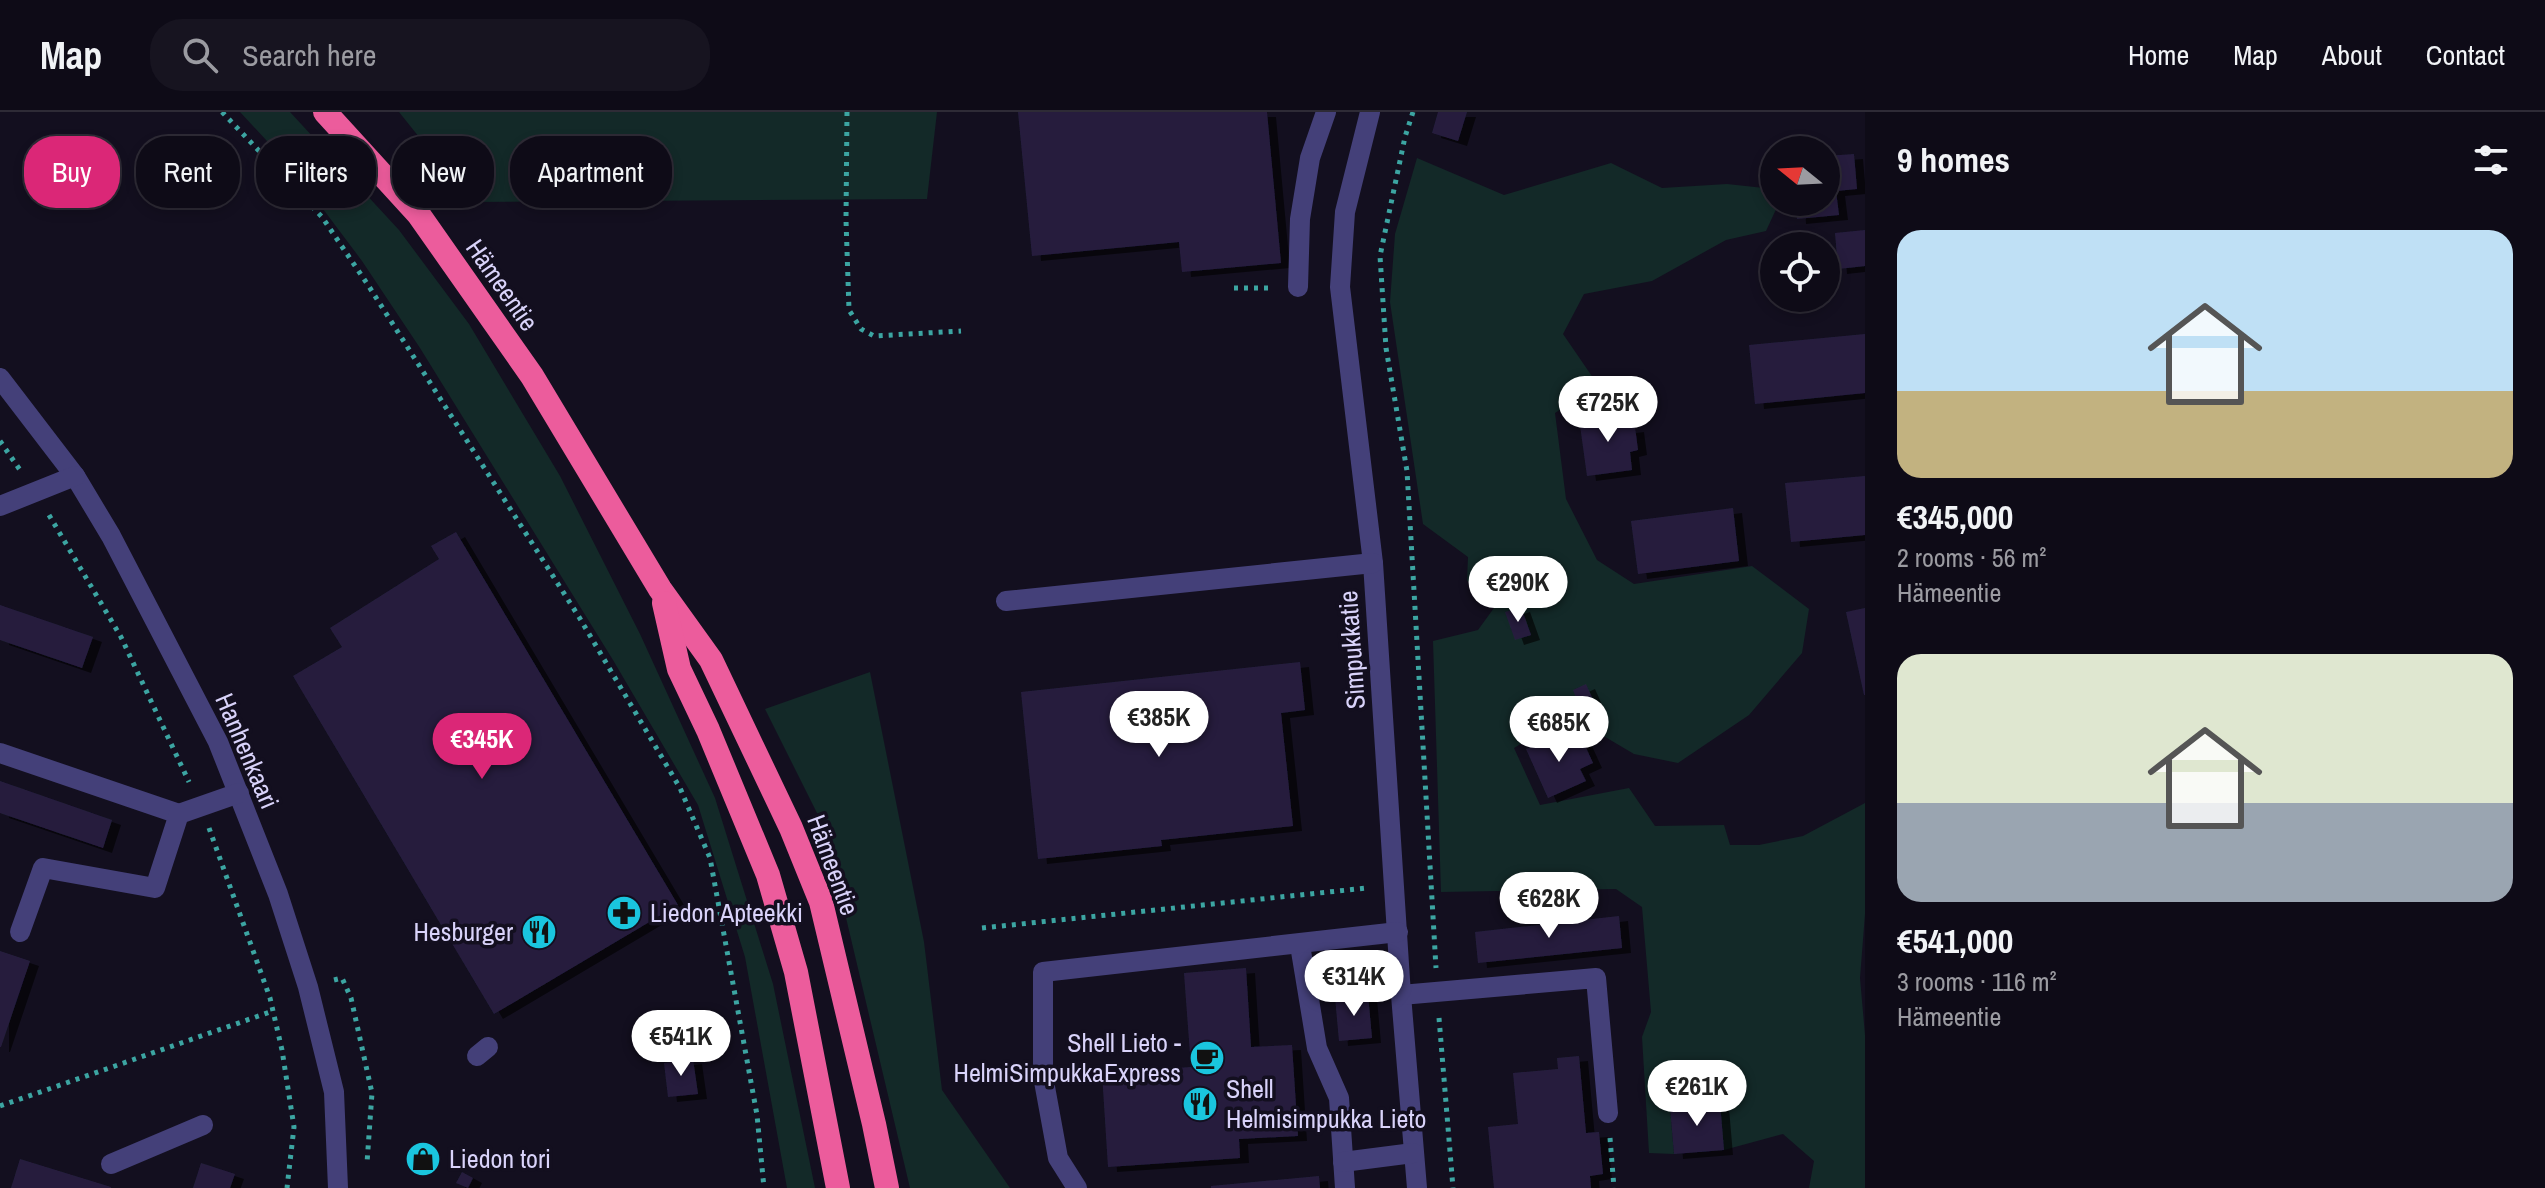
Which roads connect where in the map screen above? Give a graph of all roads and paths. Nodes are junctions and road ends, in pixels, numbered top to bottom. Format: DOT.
graph roads {
  1 [pos="222,112"];
  2 [pos="847,112"];
  3 [pos="1326,112"];
  4 [pos="1370,112"];
  5 [pos="1413,112"];
  6 [pos="332,114"];
  7 [pos="1298,287"];
  8 [pos="961,331"];
  9 [pos="0,378"];
  10 [pos="75,476"];
  11 [pos="0,506"];
  12 [pos="1373,563"];
  13 [pos="660,589"];
  14 [pos="1006,601"];
  15 [pos="0,753"];
  16 [pos="239,793"];
  17 [pos="179,814"];
  18 [pos="1367,888"];
  19 [pos="982,928"];
  20 [pos="20,932"];
  21 [pos="1398,932"];
  22 [pos="1300,945"];
  23 [pos="330,981"];
  24 [pos="1437,992"];
  25 [pos="1401,995"];
  26 [pos="273,1011"];
  27 [pos="0,1106"];
  28 [pos="1608,1113"];
  29 [pos="203,1125"];
  30 [pos="1413,1153"];
  31 [pos="1343,1162"];
  32 [pos="111,1164"];
  33 [pos="366,1174"];
  34 [pos="338,1188"];
  35 [pos="764,1188"];
  36 [pos="838,1188"];
  37 [pos="887,1188"];
  38 [pos="1077,1188"];
  39 [pos="1345,1188"];
  40 [pos="1417,1188"];
  41 [pos="1453,1188"];
  42 [pos="1614,1188"];
  1 -- 35 [label="path"];
  2 -- 8 [label="path"];
  3 -- 7 [label="street"];
  4 -- 12 [label="street, Simpukkatie"];
  5 -- 24 [label="path"];
  6 -- 13 [label="highway, Hämeentie"];
  9 -- 10 [label="street, Hanhenkaari"];
  10 -- 11 [label="street"];
  10 -- 16 [label="street, Hanhenkaari"];
  12 -- 14 [label="street"];
  12 -- 21 [label="street, Simpukkatie"];
  13 -- 36 [label="highway, Hämeentie"];
  13 -- 37 [label="highway, Hämeentie"];
  15 -- 17 [label="street"];
  16 -- 17 [label="street"];
  16 -- 34 [label="street, Hanhenkaari"];
  17 -- 20 [label="street"];
  18 -- 19 [label="path"];
  21 -- 22 [label="street"];
  21 -- 25 [label="street, Simpukkatie"];
  22 -- 31 [label="street"];
  22 -- 38 [label="street"];
  23 -- 33 [label="path"];
  24 -- 25 [label="street"];
  24 -- 28 [label="street"];
  24 -- 41 [label="path"];
  25 -- 30 [label="street, Simpukkatie"];
  26 -- 27 [label="path"];
  28 -- 42 [label="path"];
  29 -- 32 [label="street"];
  30 -- 31 [label="street"];
  30 -- 40 [label="street, Simpukkatie"];
  31 -- 39 [label="street"];
}
